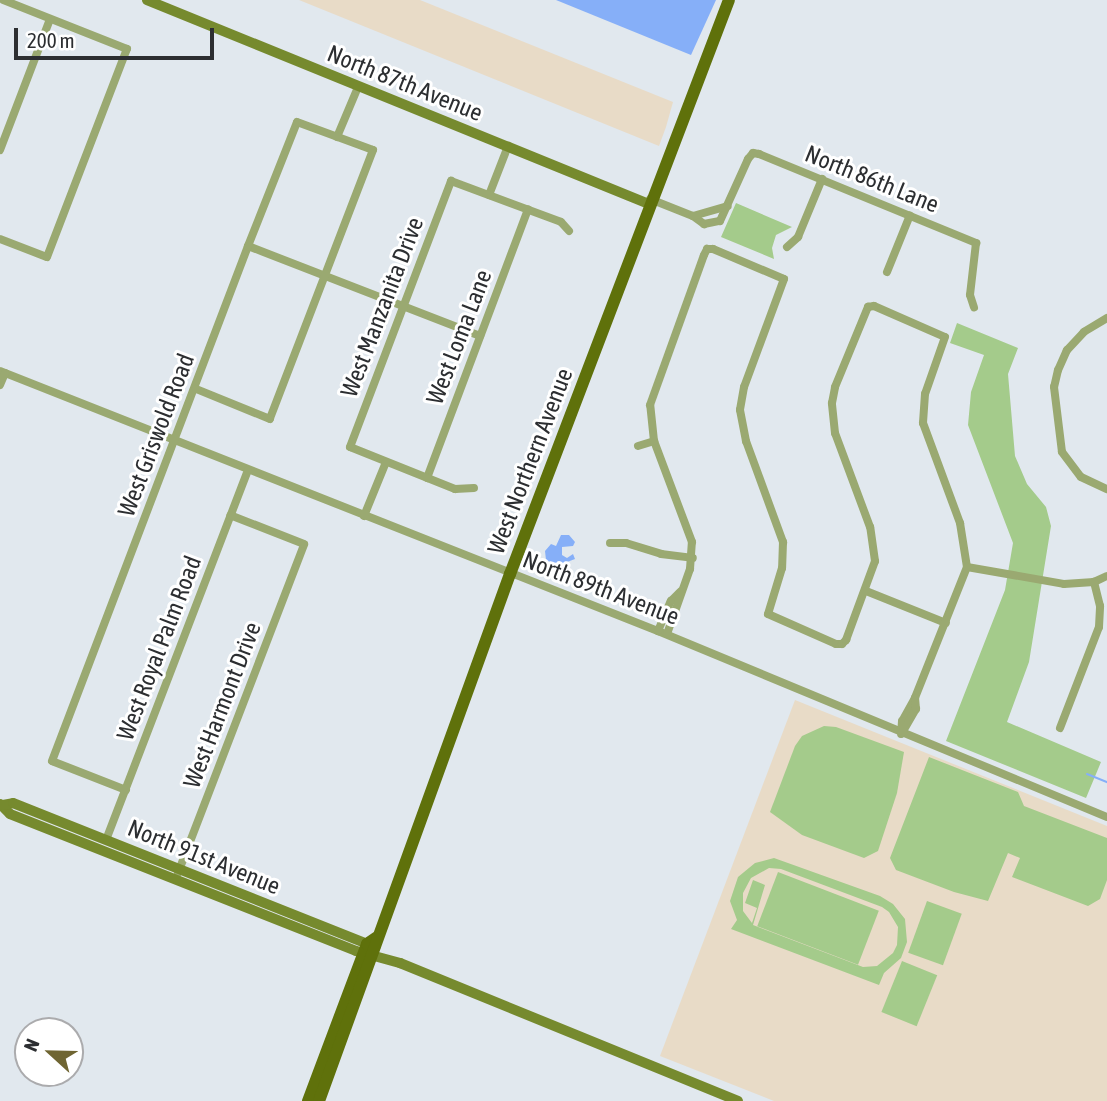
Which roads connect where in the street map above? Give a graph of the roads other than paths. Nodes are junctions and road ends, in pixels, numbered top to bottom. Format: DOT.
graph roads {
  1 [pos="3,0"];
  2 [pos="147,0"];
  3 [pos="729,0"];
  4 [pos="50,19"];
  5 [pos="358,87"];
  6 [pos="337,137"];
  7 [pos="508,146"];
  8 [pos="0,150"];
  9 [pos="822,179"];
  10 [pos="489,195"];
  11 [pos="650,202"];
  12 [pos="728,206"];
  13 [pos="528,209"];
  14 [pos="710,213"];
  15 [pos="910,215"];
  16 [pos="694,216"];
  17 [pos="712,223"];
  18 [pos="569,231"];
  19 [pos="0,239"];
  20 [pos="248,246"];
  21 [pos="788,247"];
  22 [pos="887,272"];
  23 [pos="325,276"];
  24 [pos="403,307"];
  25 [pos="974,307"];
  26 [pos="1107,317"];
  27 [pos="1077,324"];
  28 [pos="1084,332"];
  29 [pos="480,336"];
  30 [pos="2,372"];
  31 [pos="0,385"];
  32 [pos="196,389"];
  33 [pos="175,440"];
  34 [pos="654,441"];
  35 [pos="638,446"];
  36 [pos="386,462"];
  37 [pos="248,470"];
  38 [pos="426,478"];
  39 [pos="474,488"];
  40 [pos="1107,489"];
  41 [pos="230,515"];
  42 [pos="364,516"];
  43 [pos="610,543"];
  44 [pos="693,558"];
  45 [pos="967,567"];
  46 [pos="510,574"];
  47 [pos="1107,576"];
  48 [pos="1094,582"];
  49 [pos="866,591"];
  50 [pos="946,624"];
  51 [pos="663,632"];
  52 [pos="1060,727"];
  53 [pos="901,734"];
  54 [pos="126,790"];
  55 [pos="1,804"];
  56 [pos="1107,817"];
  57 [pos="54,831"];
  58 [pos="106,840"];
  59 [pos="177,875"];
  60 [pos="220,898"];
  61 [pos="281,910"];
  62 [pos="374,950"];
  63 [pos="308,1101"];
  64 [pos="319,1101"];
  65 [pos="737,1101"];
  1 -- 4 [label="street"];
  2 -- 5 [label="main road, North 87th Avenue"];
  3 -- 11 [label="main road, West Northern Avenue"];
  4 -- 8 [label="street"];
  4 -- 19 [label="street"];
  5 -- 6 [label="street"];
  5 -- 7 [label="main road, North 87th Avenue"];
  6 -- 20 [label="street, West Griswold Road"];
  6 -- 23 [label="street"];
  7 -- 10 [label="street"];
  7 -- 11 [label="main road, North 87th Avenue"];
  9 -- 12 [label="street, North 86th Lane"];
  9 -- 15 [label="street, North 86th Lane"];
  9 -- 21 [label="street"];
  10 -- 13 [label="street"];
  10 -- 24 [label="street, West Manzanita Drive"];
  11 -- 16 [label="street, North 87th Avenue"];
  11 -- 46 [label="main road, West Northern Avenue"];
  12 -- 14 [label="street"];
  12 -- 17 [label="street"];
  13 -- 18 [label="street"];
  13 -- 29 [label="street, West Loma Lane"];
  14 -- 16 [label="street"];
  14 -- 17 [label="street"];
  15 -- 22 [label="street"];
  15 -- 25 [label="street, North 86th Lane"];
  16 -- 17 [label="street, North 87th Avenue"];
  20 -- 23 [label="street"];
  20 -- 32 [label="street, West Griswold Road"];
  23 -- 24 [label="street"];
  23 -- 32 [label="street"];
  24 -- 29 [label="street"];
  24 -- 36 [label="street, West Manzanita Drive"];
  26 -- 28 [label="street"];
  27 -- 28 [label="street"];
  28 -- 40 [label="street"];
  29 -- 38 [label="street, West Loma Lane"];
  30 -- 31 [label="street"];
  30 -- 33 [label="street, North 89th Avenue"];
  32 -- 33 [label="street, West Griswold Road"];
  33 -- 37 [label="street, North 89th Avenue"];
  33 -- 54 [label="street, West Griswold Road"];
  34 -- 35 [label="street"];
  34 -- 44 [label="street"];
  34 -- 49 [label="street"];
  36 -- 38 [label="street"];
  36 -- 42 [label="street"];
  37 -- 41 [label="street, West Royal Palm Road"];
  37 -- 42 [label="street, North 89th Avenue"];
  38 -- 39 [label="street"];
  41 -- 54 [label="street, West Royal Palm Road"];
  41 -- 59 [label="street, West Harmont Drive"];
  42 -- 46 [label="street, North 89th Avenue"];
  43 -- 44 [label="street"];
  44 -- 51 [label="street"];
  45 -- 48 [label="street"];
  45 -- 49 [label="street"];
  45 -- 50 [label="street"];
  46 -- 51 [label="street, North 89th Avenue"];
  46 -- 62 [label="main road, West Northern Avenue"];
  47 -- 48 [label="street"];
  48 -- 52 [label="street"];
  49 -- 50 [label="street"];
  50 -- 53 [label="street"];
  51 -- 53 [label="street, North 89th Avenue"];
  53 -- 56 [label="street, North 89th Avenue"];
  54 -- 58 [label="street, West Royal Palm Road"];
  55 -- 57 [label="main road, North 91st Avenue"];
  55 -- 58 [label="main road, North 91st Avenue"];
  57 -- 58 [label="main road"];
  57 -- 59 [label="main road, North 91st Avenue"];
  58 -- 59 [label="main road, North 91st Avenue"];
  59 -- 60 [label="main road, North 91st Avenue"];
  59 -- 61 [label="main road, North 91st Avenue"];
  60 -- 61 [label="main road"];
  60 -- 62 [label="main road, North 91st Avenue"];
  61 -- 62 [label="main road, North 91st Avenue"];
  62 -- 63 [label="main road, West Northern Avenue"];
  62 -- 64 [label="main road, West Northern Avenue"];
  62 -- 65 [label="main road, North 91st Avenue"];
}
